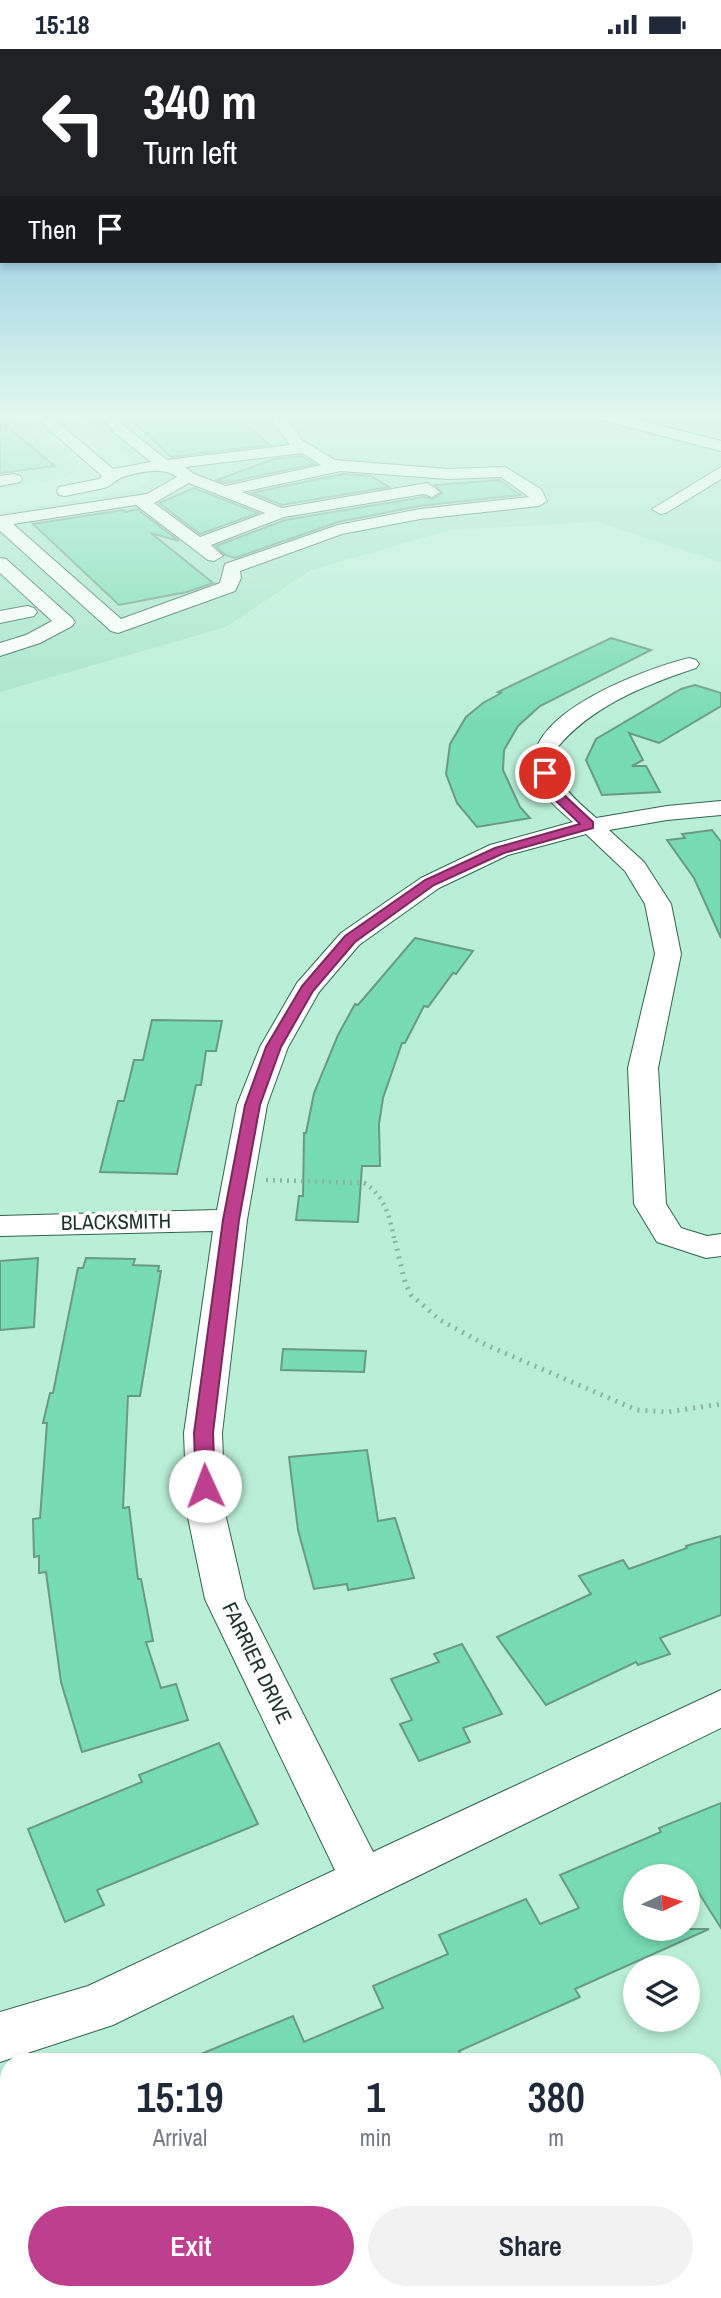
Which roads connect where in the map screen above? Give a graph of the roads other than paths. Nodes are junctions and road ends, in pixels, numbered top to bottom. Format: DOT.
graph roads {
  1 [pos="21,518"];
  2 [pos="164,518"];
  3 [pos="267,518"];
  4 [pos="408,518"];
  5 [pos="1,521"];
  6 [pos="199,544"];
  7 [pos="0,563"];
  8 [pos="231,568"];
  9 [pos="0,584"];
  10 [pos="27,612"];
  11 [pos="0,617"];
  12 [pos="57,627"];
  13 [pos="0,650"];
  14 [pos="689,664"];
  15 [pos="721,808"];
  16 [pos="589,825"];
  17 [pos="231,1220"];
  18 [pos="0,1226"];
  19 [pos="721,1245"];
  20 [pos="721,1708"];
  21 [pos="364,1881"];
  22 [pos="0,2038"];
  1 -- 5 [label="street"];
  2 -- 6 [label="street"];
  3 -- 6 [label="street"];
  4 -- 8 [label="street"];
  5 -- 8 [label="street"];
  6 -- 8 [label="street"];
  7 -- 12 [label="street"];
  9 -- 10 [label="street"];
  10 -- 11 [label="street"];
  10 -- 12 [label="street"];
  12 -- 13 [label="street"];
  14 -- 16 [label="street"];
  15 -- 16 [label="street, FARRIER DRIVE"];
  16 -- 17 [label="street, FARRIER DRIVE"];
  16 -- 19 [label="street"];
  17 -- 18 [label="street, BLACKSMITH"];
  17 -- 21 [label="street, FARRIER DRIVE"];
  20 -- 21 [label="street"];
  21 -- 22 [label="street"];
}
